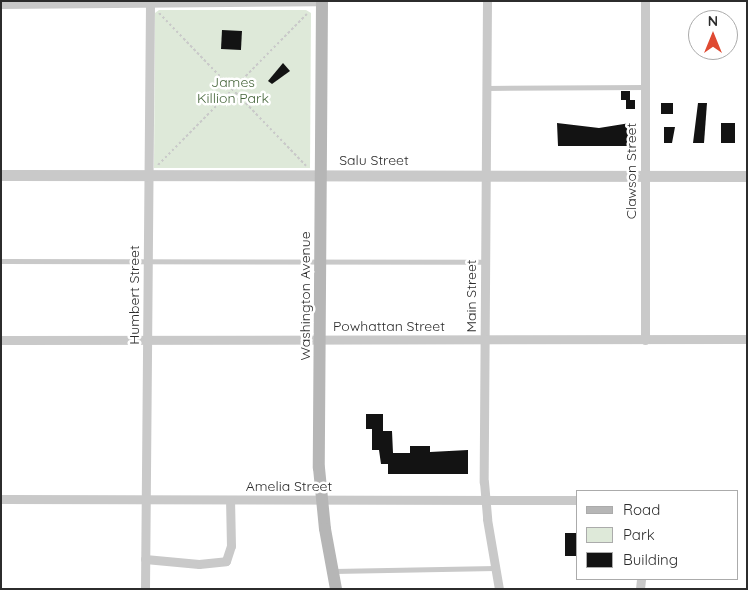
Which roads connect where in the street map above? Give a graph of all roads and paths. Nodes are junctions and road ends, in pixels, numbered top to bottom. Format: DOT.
graph roads {
  1 [pos="321,1"];
  2 [pos="487,1"];
  3 [pos="645,1"];
  4 [pos="150,2"];
  5 [pos="1,4"];
  6 [pos="159,13"];
  7 [pos="307,14"];
  8 [pos="645,87"];
  9 [pos="486,88"];
  10 [pos="233,89"];
  11 [pos="158,165"];
  12 [pos="306,169"];
  13 [pos="1,175"];
  14 [pos="148,175"];
  15 [pos="486,175"];
  16 [pos="645,175"];
  17 [pos="321,176"];
  18 [pos="747,176"];
  19 [pos="1,261"];
  20 [pos="148,262"];
  21 [pos="321,262"];
  22 [pos="485,262"];
  23 [pos="747,339"];
  24 [pos="1,340"];
  25 [pos="485,340"];
  26 [pos="645,340"];
  27 [pos="320,341"];
  28 [pos="147,342"];
  29 [pos="1,499"];
  30 [pos="145,499"];
  31 [pos="485,499"];
  32 [pos="230,500"];
  33 [pos="322,500"];
  34 [pos="576,500"];
  35 [pos="145,559"];
  36 [pos="495,568"];
  37 [pos="333,570"];
  38 [pos="144,589"];
  39 [pos="336,589"];
  40 [pos="500,589"];
  1 -- 4 [label="street"];
  1 -- 17 [label="main road, Washington Avenue"];
  2 -- 9 [label="street, Main Street"];
  3 -- 8 [label="street, Clawson Street"];
  4 -- 5 [label="street"];
  4 -- 14 [label="street, Humbert Street"];
  6 -- 10 [label="path"];
  7 -- 10 [label="path"];
  8 -- 9 [label="lane"];
  8 -- 16 [label="street, Clawson Street"];
  9 -- 15 [label="street, Main Street"];
  10 -- 11 [label="path"];
  10 -- 12 [label="path"];
  13 -- 14 [label="street, Salu Street"];
  14 -- 17 [label="street, Salu Street"];
  14 -- 20 [label="street, Humbert Street"];
  15 -- 16 [label="street, Salu Street"];
  15 -- 17 [label="street, Salu Street"];
  15 -- 22 [label="street, Main Street"];
  16 -- 18 [label="street, Salu Street"];
  16 -- 26 [label="street, Clawson Street"];
  17 -- 21 [label="main road, Washington Avenue"];
  19 -- 20 [label="lane"];
  20 -- 21 [label="lane"];
  20 -- 28 [label="street, Humbert Street"];
  21 -- 22 [label="lane"];
  21 -- 27 [label="main road, Washington Avenue"];
  22 -- 25 [label="street, Main Street"];
  23 -- 26 [label="street, Powhattan Street"];
  24 -- 28 [label="street, Powhattan Street"];
  25 -- 26 [label="street, Powhattan Street"];
  25 -- 27 [label="street, Powhattan Street"];
  25 -- 31 [label="street, Main Street"];
  27 -- 28 [label="street, Powhattan Street"];
  27 -- 33 [label="main road, Washington Avenue"];
  28 -- 30 [label="street, Humbert Street"];
  29 -- 30 [label="street, Amelia Street"];
  30 -- 32 [label="street, Amelia Street"];
  30 -- 35 [label="street, Humbert Street"];
  31 -- 33 [label="street, Amelia Street"];
  31 -- 34 [label="street, Amelia Street"];
  31 -- 36 [label="street, Main Street"];
  32 -- 33 [label="street, Amelia Street"];
  32 -- 35 [label="street"];
  33 -- 37 [label="main road, Washington Avenue"];
  35 -- 38 [label="street, Humbert Street"];
  36 -- 37 [label="lane"];
  36 -- 40 [label="street, Main Street"];
  37 -- 39 [label="main road, Washington Avenue"];
}
